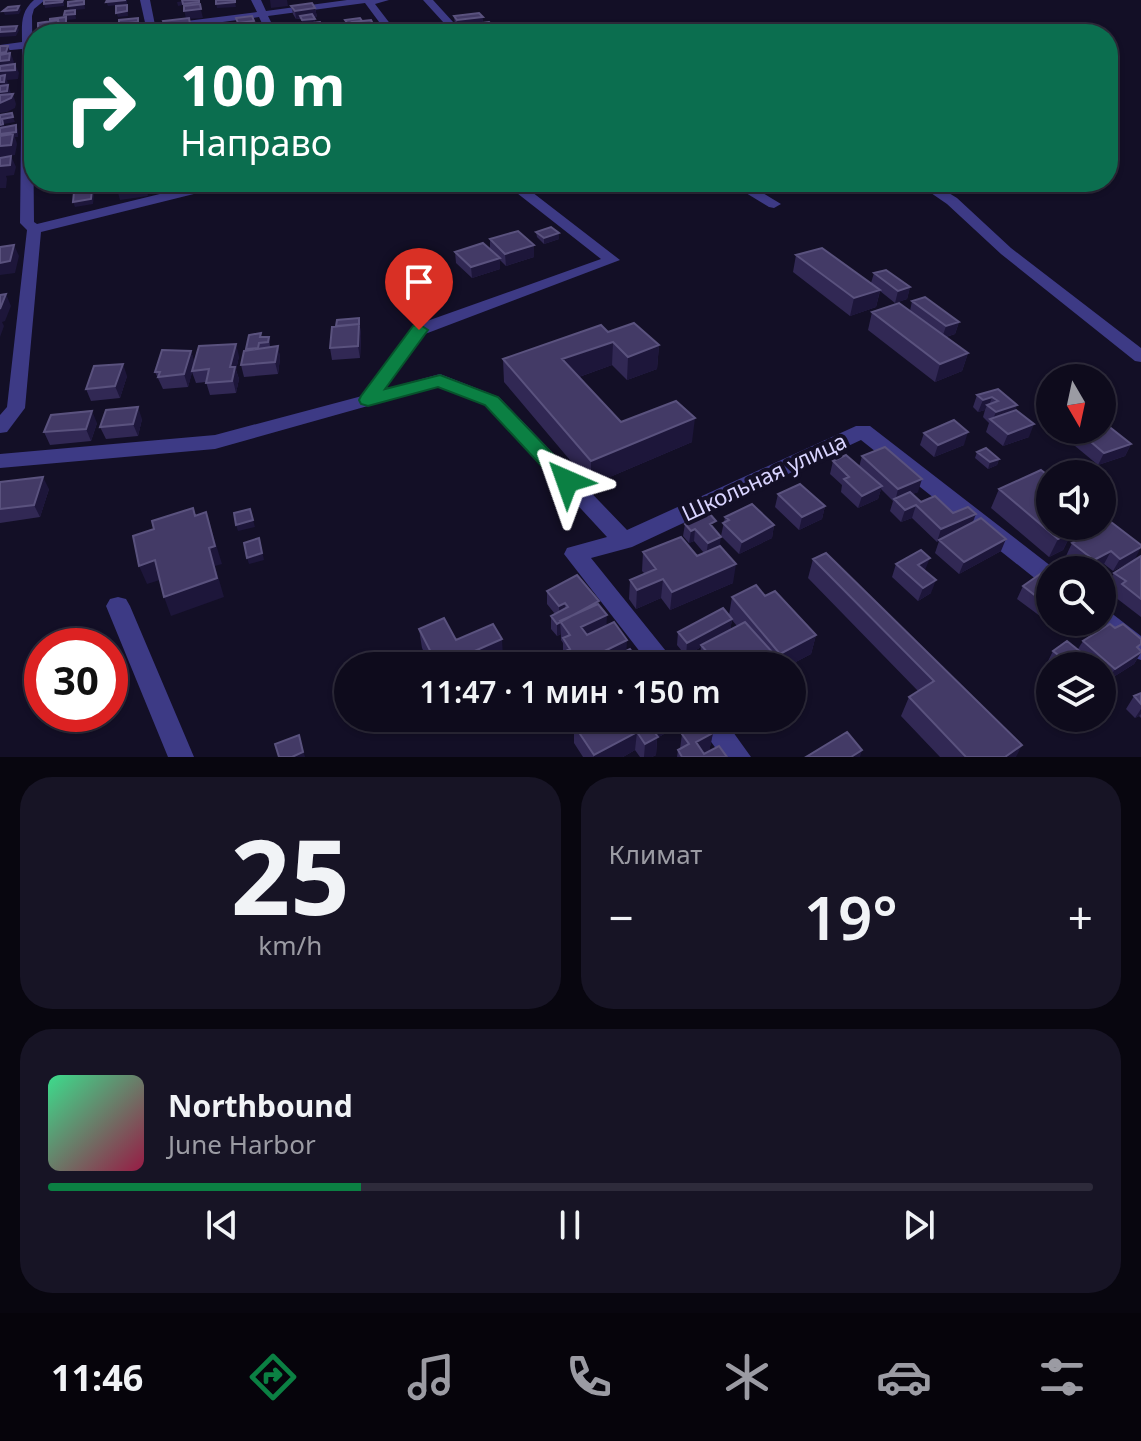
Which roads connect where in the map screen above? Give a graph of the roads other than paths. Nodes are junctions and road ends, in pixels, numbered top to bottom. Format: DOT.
graph roads {
  1 [pos="40,0"];
  2 [pos="145,0"];
  3 [pos="256,0"];
  4 [pos="384,0"];
  5 [pos="428,0"];
  6 [pos="369,1"];
  7 [pos="264,15"];
  8 [pos="28,24"];
  9 [pos="150,24"];
  10 [pos="200,24"];
  11 [pos="268,24"];
  12 [pos="386,24"];
  13 [pos="450,24"];
  14 [pos="24,46"];
  15 [pos="0,48"];
  16 [pos="28,192"];
  17 [pos="164,192"];
  18 [pos="523,192"];
  19 [pos="753,192"];
  20 [pos="938,192"];
  21 [pos="774,204"];
  22 [pos="34,229"];
  23 [pos="1141,357"];
  24 [pos="368,400"];
  25 [pos="0,427"];
  26 [pos="0,461"];
  27 [pos="624,541"];
  28 [pos="1036,567"];
  29 [pos="118,606"];
  30 [pos="1116,630"];
  31 [pos="1141,650"];
  32 [pos="655,652"];
  33 [pos="718,732"];
  34 [pos="181,757"];
  35 [pos="738,757"];
  1 -- 8 [label="street"];
  2 -- 9 [label="street"];
  3 -- 7 [label="street"];
  4 -- 6 [label="street"];
  5 -- 13 [label="street"];
  6 -- 7 [label="street"];
  6 -- 12 [label="street"];
  7 -- 10 [label="street"];
  7 -- 11 [label="street"];
  14 -- 15 [label="street"];
  16 -- 22 [label="street"];
  17 -- 22 [label="street"];
  18 -- 24 [label="street"];
  19 -- 21 [label="street"];
  20 -- 23 [label="street"];
  22 -- 25 [label="street"];
  24 -- 26 [label="street"];
  24 -- 27 [label="street"];
  27 -- 28 [label="street, Школьная улица"];
  27 -- 32 [label="street"];
  29 -- 34 [label="street"];
  30 -- 31 [label="street"];
  33 -- 35 [label="street"];
}
